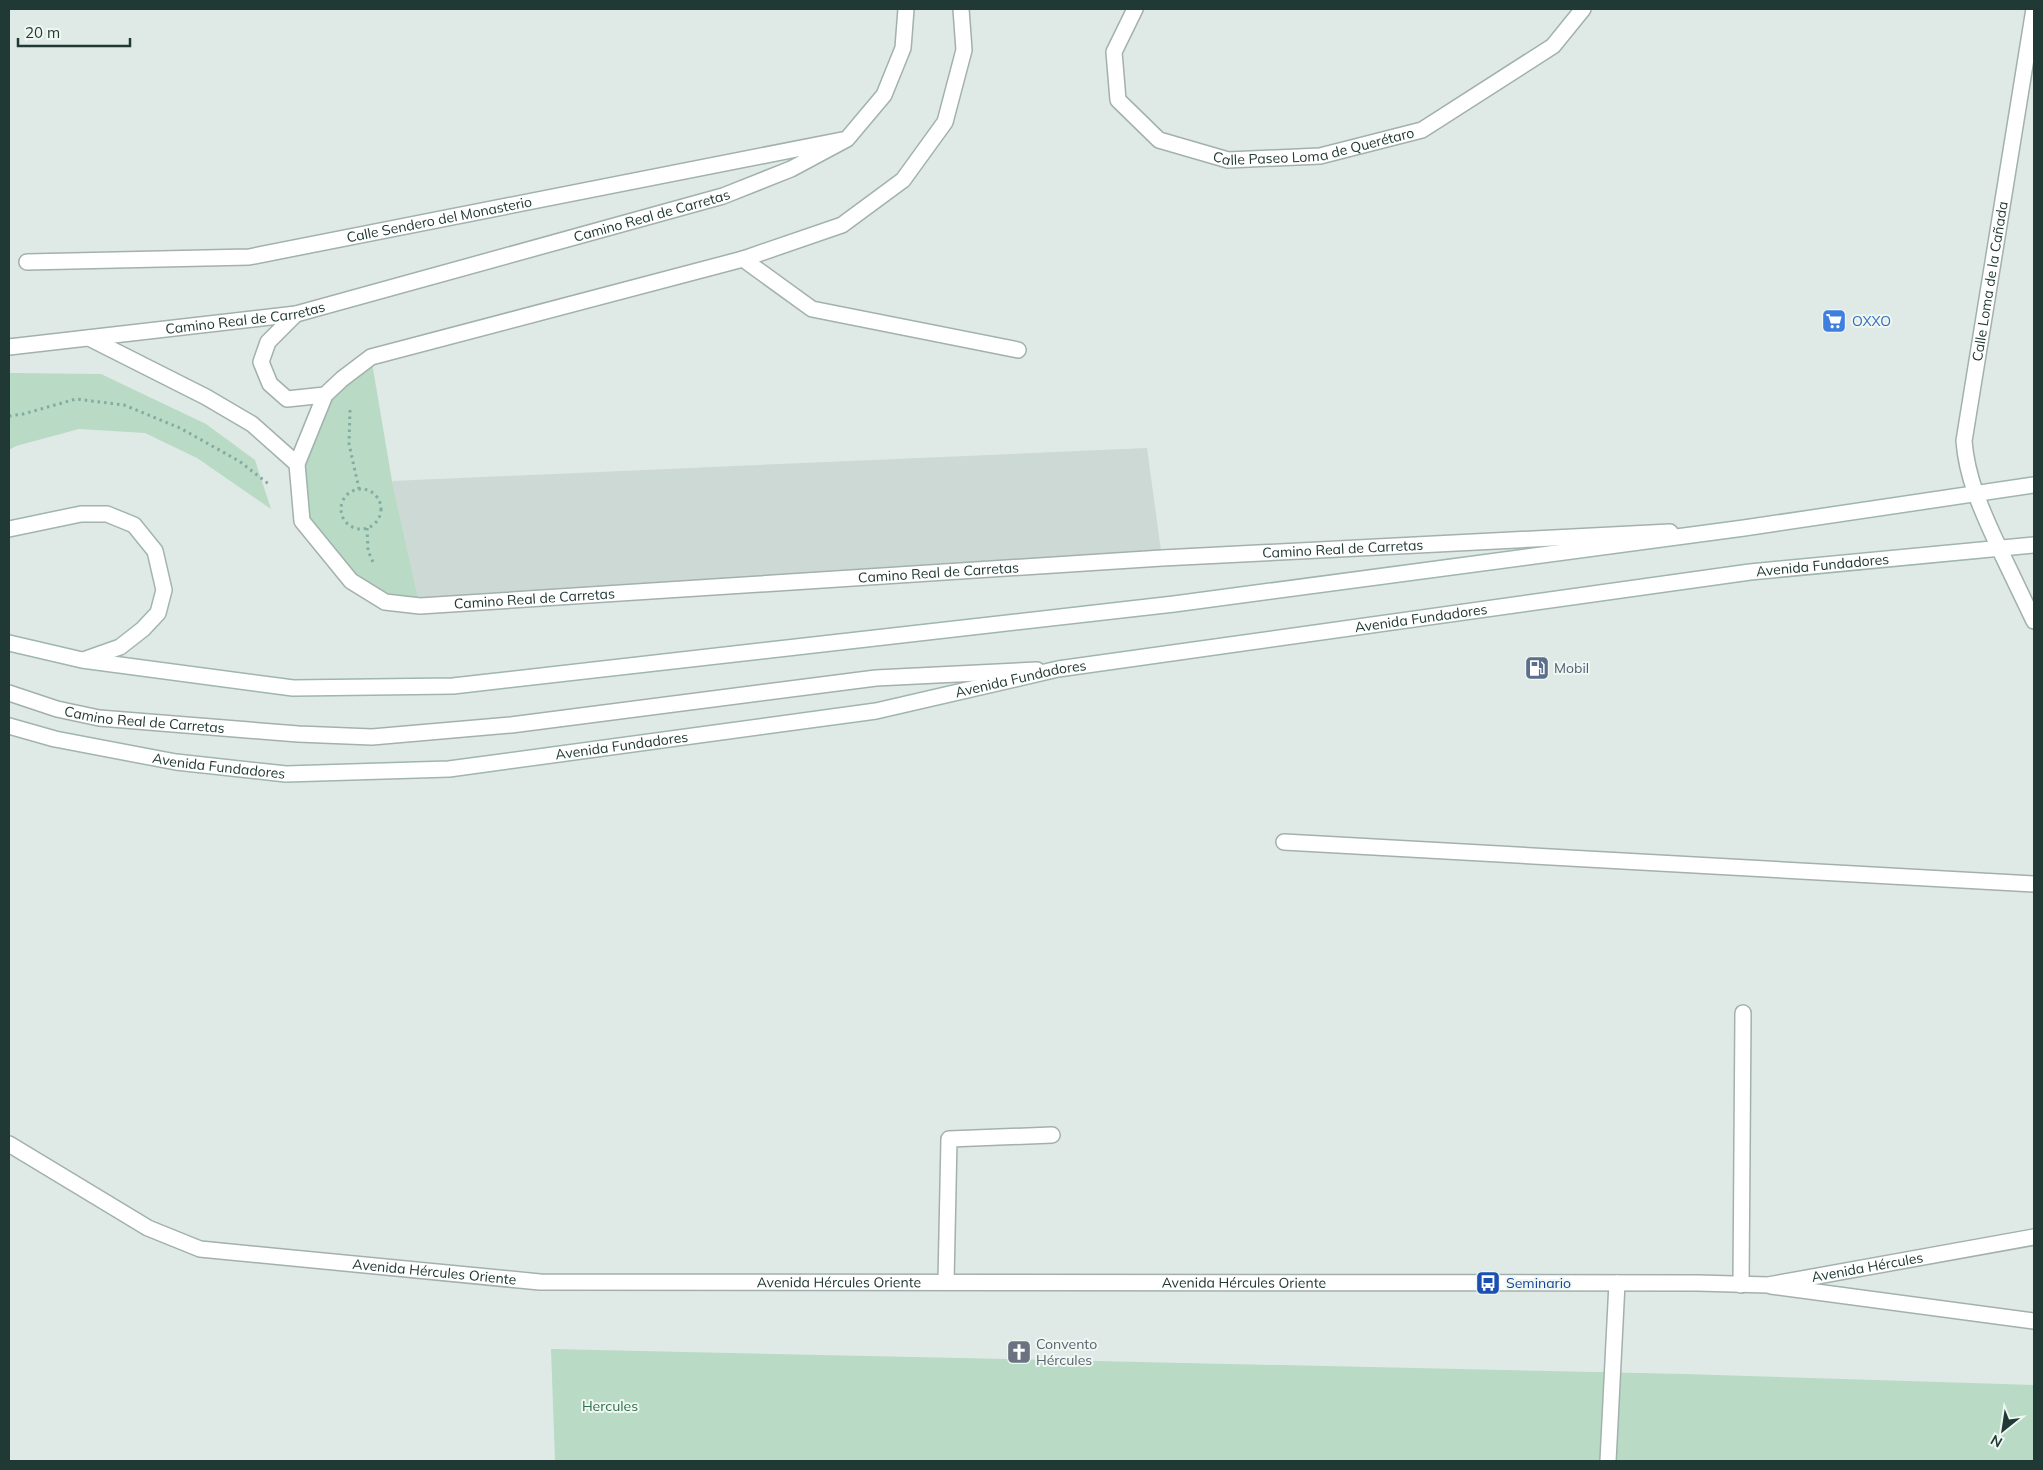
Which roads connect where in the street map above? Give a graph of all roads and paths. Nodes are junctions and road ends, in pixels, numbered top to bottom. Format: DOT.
graph roads {
  1 [pos="906,9"];
  2 [pos="961,9"];
  3 [pos="1135,9"];
  4 [pos="1583,9"];
  5 [pos="2034,9"];
  6 [pos="847,139"];
  7 [pos="743,259"];
  8 [pos="28,262"];
  9 [pos="296,314"];
  10 [pos="89,338"];
  11 [pos="9,348"];
  12 [pos="1018,350"];
  13 [pos="325,395"];
  14 [pos="354,402"];
  15 [pos="9,416"];
  16 [pos="297,464"];
  17 [pos="2034,485"];
  18 [pos="272,487"];
  19 [pos="359,489"];
  20 [pos="1975,495"];
  21 [pos="1744,528"];
  22 [pos="9,529"];
  23 [pos="2034,545"];
  24 [pos="1998,548"];
  25 [pos="2034,620"];
  26 [pos="9,643"];
  27 [pos="82,660"];
  28 [pos="1058,669"];
  29 [pos="9,693"];
  30 [pos="9,726"];
  31 [pos="1284,842"];
  32 [pos="2034,884"];
  33 [pos="1743,1013"];
  34 [pos="1052,1134"];
  35 [pos="9,1144"];
  36 [pos="2034,1237"];
  37 [pos="946,1282"];
  38 [pos="1616,1283"];
  39 [pos="1698,1283"];
  40 [pos="1741,1285"];
  41 [pos="1768,1285"];
  42 [pos="2034,1321"];
  43 [pos="1608,1461"];
  1 -- 6 [label="street, Camino Real de Carretas"];
  2 -- 7 [label="street, Camino Real de Carretas"];
  3 -- 4 [label="street, Calle Paseo Loma de Querétaro"];
  5 -- 20 [label="street, Calle Loma de la Cañada"];
  6 -- 8 [label="street, Calle Sendero del Monasterio"];
  6 -- 9 [label="street, Camino Real de Carretas"];
  7 -- 12 [label="street"];
  7 -- 13 [label="street, Camino Real de Carretas"];
  9 -- 10 [label="street, Camino Real de Carretas"];
  9 -- 13 [label="street"];
  10 -- 11 [label="street, Camino Real de Carretas"];
  10 -- 16 [label="street"];
  13 -- 16 [label="street, Camino Real de Carretas"];
  14 -- 19 [label="path"];
  15 -- 18 [label="path"];
  16 -- 21 [label="street, Camino Real de Carretas"];
  17 -- 20 [label="street"];
  19 -- 19 [label="path"];
  20 -- 21 [label="street"];
  20 -- 24 [label="street, Calle Loma de la Cañada"];
  21 -- 27 [label="street"];
  22 -- 27 [label="street"];
  23 -- 24 [label="street, Avenida Fundadores"];
  24 -- 25 [label="street, Calle Loma de la Cañada"];
  24 -- 28 [label="street, Avenida Fundadores"];
  26 -- 27 [label="street"];
  28 -- 29 [label="street, Camino Real de Carretas"];
  28 -- 30 [label="street, Avenida Fundadores"];
  31 -- 32 [label="street"];
  33 -- 40 [label="street"];
  34 -- 37 [label="street"];
  35 -- 37 [label="street, Avenida Hércules Oriente"];
  36 -- 41 [label="street, Avenida Hércules"];
  37 -- 38 [label="street, Avenida Hércules Oriente"];
  38 -- 39 [label="street, Avenida Hércules Oriente"];
  38 -- 43 [label="street"];
  39 -- 40 [label="street, Avenida Hércules"];
  40 -- 41 [label="street, Avenida Hércules"];
  41 -- 42 [label="street"];
}
